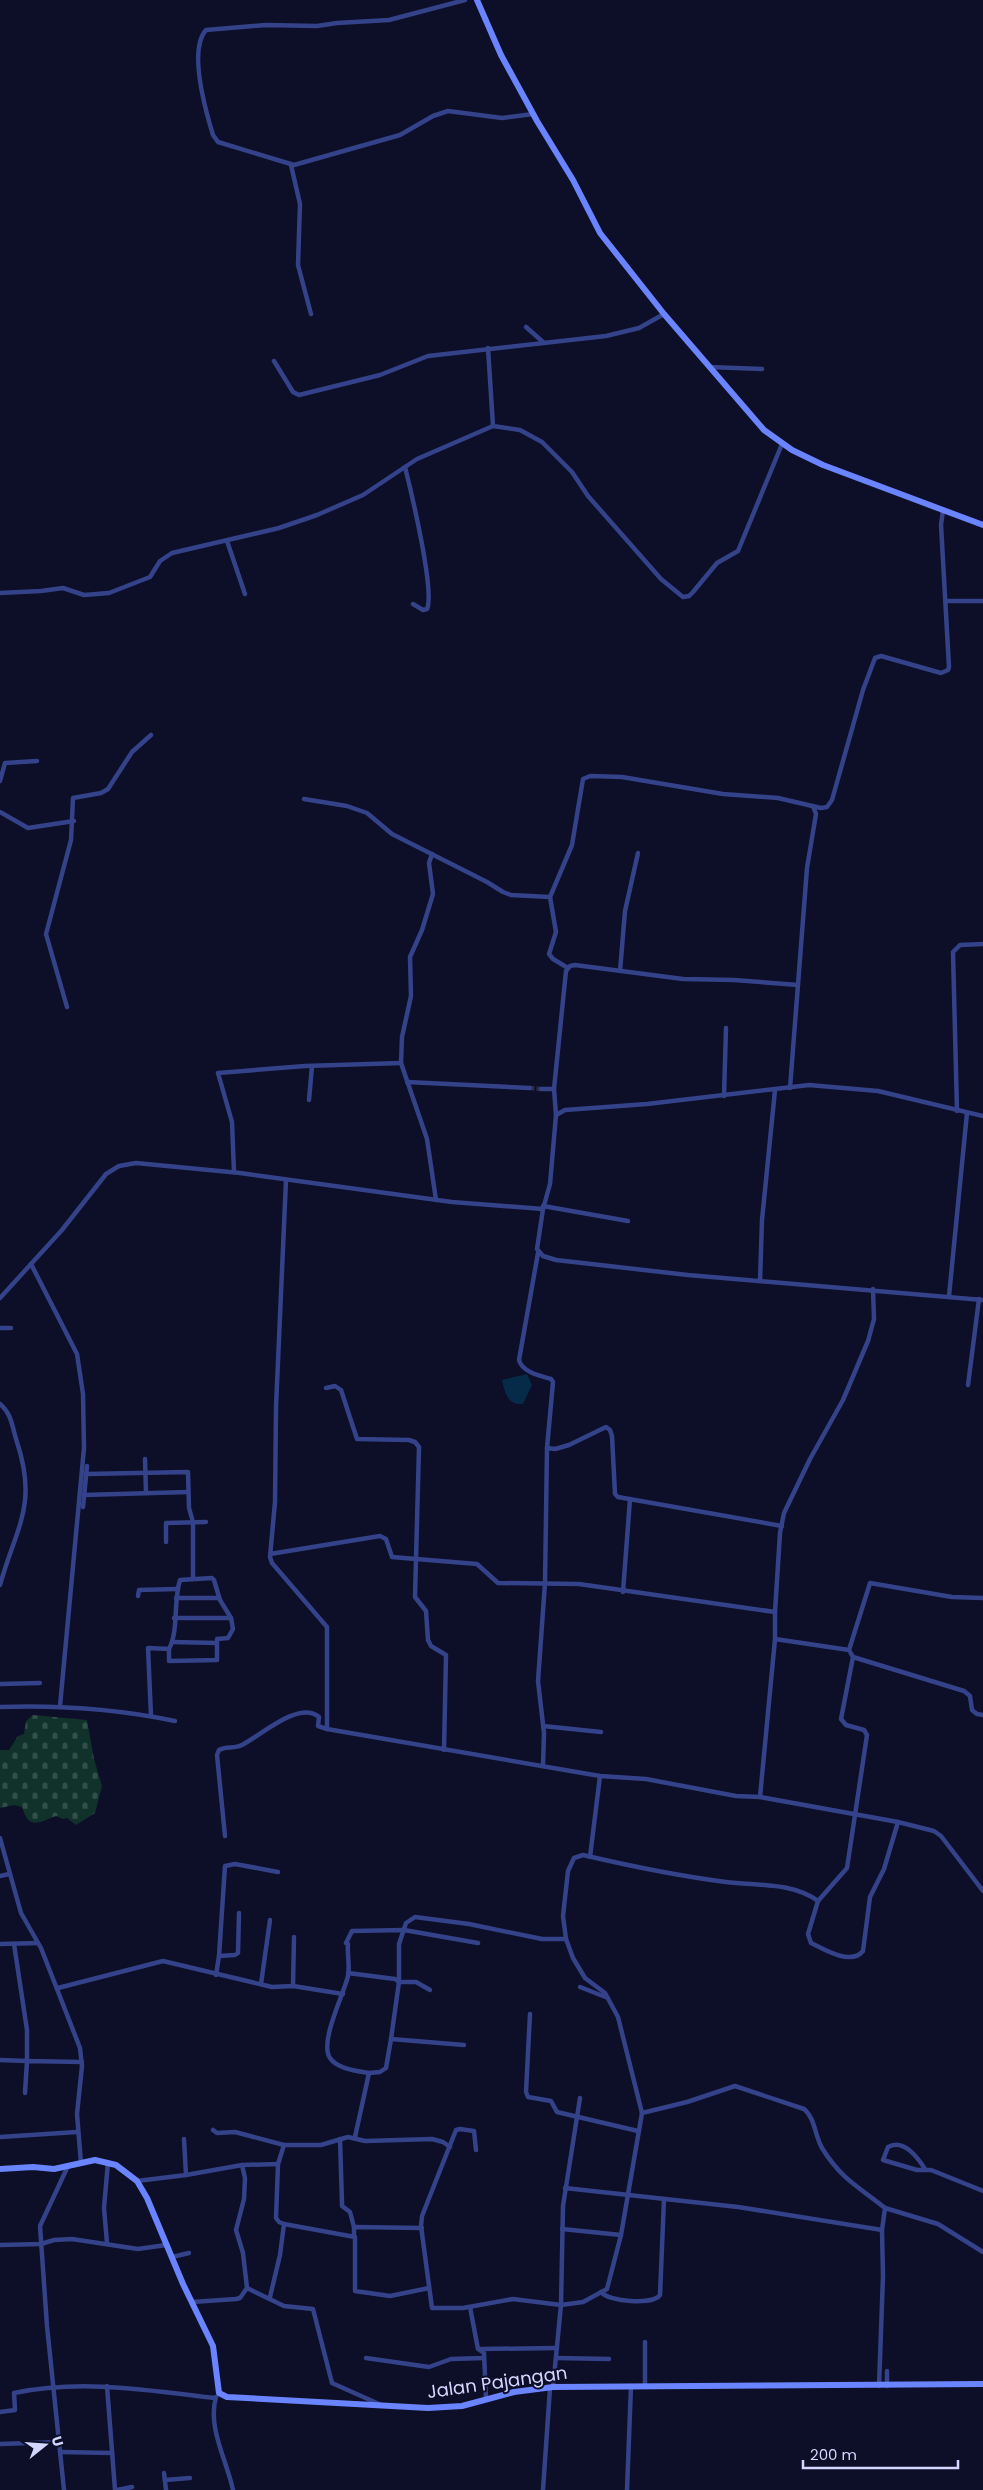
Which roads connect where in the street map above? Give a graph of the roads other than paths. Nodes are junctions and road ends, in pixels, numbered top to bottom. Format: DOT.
graph roads {
  1 [pos="466,0"];
  2 [pos="477,0"];
  3 [pos="533,114"];
  4 [pos="291,165"];
  5 [pos="311,314"];
  6 [pos="664,314"];
  7 [pos="526,327"];
  8 [pos="543,342"];
  9 [pos="488,348"];
  10 [pos="274,361"];
  11 [pos="709,367"];
  12 [pos="762,369"];
  13 [pos="493,426"];
  14 [pos="782,444"];
  15 [pos="405,467"];
  16 [pos="943,510"];
  17 [pos="983,525"];
  18 [pos="227,541"];
  19 [pos="0,593"];
  20 [pos="245,594"];
  21 [pos="947,600"];
  22 [pos="983,601"];
  23 [pos="414,604"];
  24 [pos="151,735"];
  25 [pos="37,761"];
  26 [pos="0,781"];
  27 [pos="304,799"];
  28 [pos="813,806"];
  29 [pos="0,812"];
  30 [pos="74,821"];
  31 [pos="638,852"];
  32 [pos="432,854"];
  33 [pos="550,898"];
  34 [pos="983,944"];
  35 [pos="568,968"];
  36 [pos="620,971"];
  37 [pos="798,985"];
  38 [pos="67,1007"];
  39 [pos="726,1028"];
  40 [pos="401,1063"];
  41 [pos="312,1066"];
  42 [pos="407,1082"];
  43 [pos="530,1088"];
  44 [pos="790,1088"];
  45 [pos="541,1089"];
  46 [pos="554,1089"];
  47 [pos="775,1090"];
  48 [pos="724,1096"];
  49 [pos="309,1100"];
  50 [pos="957,1111"];
  51 [pos="967,1113"];
  52 [pos="556,1115"];
  53 [pos="983,1116"];
  54 [pos="234,1172"];
  55 [pos="286,1180"];
  56 [pos="436,1200"];
  57 [pos="543,1207"];
  58 [pos="628,1221"];
  59 [pos="538,1253"];
  60 [pos="32,1264"];
  61 [pos="760,1281"];
  62 [pos="873,1289"];
  63 [pos="949,1296"];
  64 [pos="0,1298"];
  65 [pos="981,1299"];
  66 [pos="0,1328"];
  67 [pos="11,1328"];
  68 [pos="968,1385"];
  69 [pos="326,1388"];
  70 [pos="0,1404"];
  71 [pos="547,1448"];
  72 [pos="145,1459"];
  73 [pos="87,1466"];
  74 [pos="146,1473"];
  75 [pos="86,1474"];
  76 [pos="188,1492"];
  77 [pos="146,1493"];
  78 [pos="84,1496"];
  79 [pos="630,1499"];
  80 [pos="83,1507"];
  81 [pos="193,1522"];
  82 [pos="206,1522"];
  83 [pos="782,1526"];
  84 [pos="166,1542"];
  85 [pos="270,1554"];
  86 [pos="415,1559"];
  87 [pos="193,1579"];
  88 [pos="545,1583"];
  89 [pos="0,1585"];
  90 [pos="177,1589"];
  91 [pos="623,1592"];
  92 [pos="138,1596"];
  93 [pos="176,1598"];
  94 [pos="219,1598"];
  95 [pos="983,1598"];
  96 [pos="775,1612"];
  97 [pos="174,1618"];
  98 [pos="231,1618"];
  99 [pos="775,1639"];
  100 [pos="172,1642"];
  101 [pos="217,1643"];
  102 [pos="168,1649"];
  103 [pos="849,1650"];
  104 [pos="853,1657"];
  105 [pos="40,1683"];
  106 [pos="0,1684"];
  107 [pos="60,1706"];
  108 [pos="0,1707"];
  109 [pos="983,1715"];
  110 [pos="151,1716"];
  111 [pos="175,1721"];
  112 [pos="543,1726"];
  113 [pos="327,1729"];
  114 [pos="600,1732"];
  115 [pos="444,1750"];
  116 [pos="543,1766"];
  117 [pos="600,1776"];
  118 [pos="760,1797"];
  119 [pos="856,1814"];
  120 [pos="898,1822"];
  121 [pos="225,1836"];
  122 [pos="0,1838"];
  123 [pos="590,1857"];
  124 [pos="278,1872"];
  125 [pos="9,1874"];
  126 [pos="0,1876"];
  127 [pos="983,1891"];
  128 [pos="818,1901"];
  129 [pos="239,1914"];
  130 [pos="270,1920"];
  131 [pos="404,1930"];
  132 [pos="294,1937"];
  133 [pos="566,1939"];
  134 [pos="38,1943"];
  135 [pos="478,1943"];
  136 [pos="0,1944"];
  137 [pos="14,1944"];
  138 [pos="219,1956"];
  139 [pos="348,1973"];
  140 [pos="216,1975"];
  141 [pos="399,1982"];
  142 [pos="262,1984"];
  143 [pos="293,1986"];
  144 [pos="580,1987"];
  145 [pos="58,1988"];
  146 [pos="430,1990"];
  147 [pos="343,1994"];
  148 [pos="609,1999"];
  149 [pos="530,2014"];
  150 [pos="391,2039"];
  151 [pos="464,2045"];
  152 [pos="0,2060"];
  153 [pos="27,2061"];
  154 [pos="82,2062"];
  155 [pos="370,2073"];
  156 [pos="25,2093"];
  157 [pos="580,2098"];
  158 [pos="642,2113"];
  159 [pos="578,2118"];
  160 [pos="213,2130"];
  161 [pos="638,2131"];
  162 [pos="77,2132"];
  163 [pos="0,2137"];
  164 [pos="355,2137"];
  165 [pos="184,2139"];
  166 [pos="340,2139"];
  167 [pos="284,2145"];
  168 [pos="450,2147"];
  169 [pos="476,2150"];
  170 [pos="108,2162"];
  171 [pos="81,2163"];
  172 [pos="242,2164"];
  173 [pos="278,2164"];
  174 [pos="68,2166"];
  175 [pos="0,2169"];
  176 [pos="925,2169"];
  177 [pos="186,2175"];
  178 [pos="137,2182"];
  179 [pos="565,2188"];
  180 [pos="983,2191"];
  181 [pos="629,2194"];
  182 [pos="664,2198"];
  183 [pos="885,2208"];
  184 [pos="284,2224"];
  185 [pos="354,2227"];
  186 [pos="422,2228"];
  187 [pos="562,2229"];
  188 [pos="882,2230"];
  189 [pos="621,2234"];
  190 [pos="354,2236"];
  191 [pos="107,2243"];
  192 [pos="41,2244"];
  193 [pos="0,2245"];
  194 [pos="166,2245"];
  195 [pos="983,2252"];
  196 [pos="190,2253"];
  197 [pos="172,2257"];
  198 [pos="247,2288"];
  199 [pos="429,2288"];
  200 [pos="601,2292"];
  201 [pos="270,2297"];
  202 [pos="192,2302"];
  203 [pos="561,2305"];
  204 [pos="470,2307"];
  205 [pos="645,2342"];
  206 [pos="477,2348"];
  207 [pos="557,2348"];
  208 [pos="366,2358"];
  209 [pos="484,2358"];
  210 [pos="556,2358"];
  211 [pos="609,2359"];
  212 [pos="887,2371"];
  213 [pos="983,2384"];
  214 [pos="54,2386"];
  215 [pos="106,2386"];
  216 [pos="631,2386"];
  217 [pos="645,2386"];
  218 [pos="879,2386"];
  219 [pos="887,2386"];
  220 [pos="552,2387"];
  221 [pos="217,2396"];
  222 [pos="486,2399"];
  223 [pos="380,2405"];
  224 [pos="0,2412"];
  225 [pos="60,2442"];
  226 [pos="0,2444"];
  227 [pos="61,2452"];
  228 [pos="112,2453"];
  229 [pos="164,2473"];
  230 [pos="190,2478"];
  231 [pos="165,2480"];
  232 [pos="132,2487"];
  233 [pos="64,2490"];
  234 [pos="116,2490"];
  235 [pos="166,2490"];
  236 [pos="233,2490"];
  237 [pos="543,2490"];
  238 [pos="627,2490"];
  1 -- 4 [label="street"];
  2 -- 3 [label="main road"];
  3 -- 4 [label="street"];
  3 -- 6 [label="main road"];
  4 -- 5 [label="street"];
  6 -- 8 [label="street"];
  6 -- 11 [label="main road"];
  7 -- 8 [label="street"];
  8 -- 9 [label="street"];
  9 -- 10 [label="street"];
  9 -- 13 [label="street"];
  11 -- 12 [label="street"];
  11 -- 14 [label="main road"];
  13 -- 14 [label="street"];
  13 -- 15 [label="street"];
  14 -- 16 [label="main road"];
  15 -- 18 [label="street"];
  15 -- 23 [label="street"];
  16 -- 17 [label="main road"];
  16 -- 21 [label="street"];
  18 -- 19 [label="street"];
  18 -- 20 [label="street"];
  21 -- 22 [label="street"];
  21 -- 28 [label="street"];
  24 -- 30 [label="street"];
  25 -- 26 [label="street"];
  27 -- 32 [label="street"];
  28 -- 33 [label="street"];
  28 -- 37 [label="street"];
  29 -- 30 [label="street"];
  30 -- 38 [label="street"];
  31 -- 36 [label="street"];
  32 -- 33 [label="street"];
  32 -- 40 [label="street"];
  33 -- 35 [label="street"];
  34 -- 50 [label="street"];
  35 -- 36 [label="street"];
  35 -- 46 [label="street"];
  36 -- 37 [label="street"];
  37 -- 44 [label="street"];
  39 -- 48 [label="street"];
  40 -- 41 [label="street"];
  40 -- 42 [label="street"];
  41 -- 49 [label="street"];
  41 -- 54 [label="street"];
  42 -- 43 [label="street"];
  42 -- 56 [label="street"];
  44 -- 47 [label="street"];
  44 -- 50 [label="street"];
  45 -- 46 [label="street"];
  46 -- 52 [label="street"];
  47 -- 48 [label="street"];
  47 -- 61 [label="street"];
  48 -- 52 [label="street"];
  50 -- 51 [label="street"];
  51 -- 53 [label="street"];
  51 -- 63 [label="street"];
  52 -- 57 [label="street"];
  54 -- 55 [label="street"];
  54 -- 60 [label="street"];
  55 -- 56 [label="street"];
  55 -- 85 [label="street"];
  56 -- 57 [label="street"];
  57 -- 58 [label="street"];
  57 -- 59 [label="street"];
  59 -- 61 [label="street"];
  59 -- 71 [label="street"];
  60 -- 64 [label="street"];
  60 -- 107 [label="street"];
  61 -- 62 [label="street"];
  62 -- 63 [label="street"];
  62 -- 83 [label="street"];
  63 -- 65 [label="street"];
  65 -- 68 [label="street"];
  66 -- 67 [label="street"];
  69 -- 86 [label="street"];
  70 -- 89 [label="street"];
  71 -- 79 [label="street"];
  71 -- 88 [label="street"];
  72 -- 74 [label="street"];
  73 -- 75 [label="street"];
  74 -- 75 [label="street"];
  74 -- 76 [label="street"];
  74 -- 77 [label="street"];
  75 -- 78 [label="street"];
  76 -- 77 [label="street"];
  76 -- 81 [label="street"];
  77 -- 78 [label="street"];
  78 -- 80 [label="street"];
  79 -- 83 [label="street"];
  79 -- 91 [label="street"];
  81 -- 82 [label="street"];
  81 -- 84 [label="street"];
  81 -- 87 [label="street"];
  83 -- 96 [label="street"];
  85 -- 86 [label="street"];
  85 -- 113 [label="street"];
  86 -- 88 [label="street"];
  86 -- 115 [label="street"];
  87 -- 90 [label="street"];
  87 -- 94 [label="street"];
  88 -- 91 [label="street"];
  88 -- 112 [label="street"];
  90 -- 92 [label="street"];
  90 -- 93 [label="street"];
  91 -- 96 [label="street"];
  93 -- 94 [label="street"];
  93 -- 97 [label="street"];
  94 -- 98 [label="street"];
  95 -- 103 [label="street"];
  96 -- 99 [label="street"];
  97 -- 98 [label="street"];
  97 -- 100 [label="street"];
  98 -- 101 [label="street"];
  99 -- 103 [label="street"];
  99 -- 118 [label="street"];
  100 -- 101 [label="street"];
  100 -- 102 [label="street"];
  101 -- 102 [label="street"];
  102 -- 110 [label="street"];
  103 -- 104 [label="street"];
  104 -- 109 [label="street"];
  104 -- 119 [label="street"];
  105 -- 106 [label="street"];
  107 -- 108 [label="street"];
  107 -- 110 [label="street"];
  110 -- 111 [label="street"];
  112 -- 114 [label="street"];
  112 -- 116 [label="street"];
  113 -- 115 [label="street"];
  113 -- 121 [label="street"];
  115 -- 116 [label="street"];
  116 -- 117 [label="street"];
  117 -- 118 [label="street"];
  117 -- 123 [label="street"];
  118 -- 119 [label="street"];
  119 -- 120 [label="street"];
  119 -- 128 [label="street"];
  120 -- 127 [label="street"];
  120 -- 128 [label="street"];
  122 -- 125 [label="street"];
  123 -- 128 [label="street"];
  123 -- 133 [label="street"];
  124 -- 138 [label="street"];
  125 -- 126 [label="street"];
  125 -- 134 [label="street"];
  129 -- 138 [label="street"];
  130 -- 142 [label="street"];
  131 -- 133 [label="street"];
  131 -- 135 [label="street"];
  131 -- 139 [label="street"];
  131 -- 141 [label="street"];
  132 -- 143 [label="street"];
  133 -- 148 [label="street"];
  134 -- 137 [label="street"];
  134 -- 145 [label="street"];
  136 -- 137 [label="street"];
  137 -- 153 [label="street"];
  138 -- 140 [label="street"];
  139 -- 141 [label="street"];
  139 -- 147 [label="street"];
  140 -- 142 [label="street"];
  140 -- 145 [label="street"];
  141 -- 146 [label="street"];
  141 -- 150 [label="street"];
  142 -- 143 [label="street"];
  143 -- 147 [label="street"];
  144 -- 148 [label="street"];
  145 -- 154 [label="street"];
  147 -- 155 [label="street"];
  148 -- 158 [label="street"];
  149 -- 159 [label="street"];
  150 -- 151 [label="street"];
  150 -- 155 [label="street"];
  152 -- 153 [label="street"];
  153 -- 154 [label="street"];
  153 -- 156 [label="street"];
  154 -- 162 [label="street"];
  155 -- 164 [label="street"];
  157 -- 159 [label="street"];
  158 -- 161 [label="street"];
  158 -- 183 [label="street"];
  159 -- 161 [label="street"];
  159 -- 179 [label="street"];
  160 -- 167 [label="street"];
  161 -- 181 [label="street"];
  162 -- 163 [label="street"];
  162 -- 171 [label="street"];
  164 -- 166 [label="street"];
  164 -- 168 [label="street"];
  165 -- 177 [label="street"];
  166 -- 167 [label="street"];
  166 -- 185 [label="street"];
  167 -- 173 [label="street"];
  168 -- 169 [label="street"];
  168 -- 186 [label="street"];
  170 -- 171 [label="main road"];
  170 -- 178 [label="main road"];
  170 -- 191 [label="street"];
  171 -- 174 [label="main road"];
  172 -- 173 [label="street"];
  172 -- 177 [label="street"];
  172 -- 198 [label="street"];
  173 -- 184 [label="street"];
  174 -- 175 [label="main road"];
  174 -- 192 [label="street"];
  176 -- 176 [label="street"];
  176 -- 180 [label="street"];
  177 -- 178 [label="street"];
  178 -- 194 [label="main road"];
  179 -- 181 [label="street"];
  179 -- 187 [label="street"];
  181 -- 182 [label="street"];
  181 -- 189 [label="street"];
  182 -- 188 [label="street"];
  182 -- 200 [label="street"];
  183 -- 188 [label="street"];
  183 -- 195 [label="street"];
  184 -- 190 [label="street"];
  184 -- 201 [label="street"];
  185 -- 186 [label="street"];
  185 -- 190 [label="street"];
  186 -- 199 [label="street"];
  187 -- 189 [label="street"];
  187 -- 203 [label="street"];
  188 -- 218 [label="street"];
  189 -- 200 [label="street"];
  190 -- 199 [label="street"];
  191 -- 192 [label="street"];
  191 -- 194 [label="street"];
  192 -- 193 [label="street"];
  192 -- 214 [label="street"];
  194 -- 197 [label="main road"];
  196 -- 197 [label="street"];
  197 -- 202 [label="main road"];
  198 -- 201 [label="street"];
  198 -- 202 [label="street"];
  199 -- 204 [label="street"];
  200 -- 203 [label="street"];
  201 -- 223 [label="street"];
  202 -- 221 [label="main road"];
  203 -- 204 [label="street"];
  203 -- 207 [label="street"];
  204 -- 206 [label="street"];
  205 -- 217 [label="street"];
  206 -- 207 [label="street"];
  206 -- 209 [label="street"];
  207 -- 210 [label="street"];
  208 -- 209 [label="street"];
  209 -- 222 [label="street"];
  210 -- 211 [label="street"];
  210 -- 220 [label="street"];
  212 -- 219 [label="street"];
  213 -- 219 [label="main road, Jalan Pajangan"];
  214 -- 215 [label="street"];
  214 -- 224 [label="street"];
  214 -- 225 [label="street"];
  215 -- 221 [label="street"];
  215 -- 228 [label="street"];
  216 -- 217 [label="main road, Jalan Pajangan"];
  216 -- 220 [label="main road, Jalan Pajangan"];
  216 -- 238 [label="street"];
  217 -- 218 [label="main road, Jalan Pajangan"];
  218 -- 219 [label="main road, Jalan Pajangan"];
  220 -- 222 [label="main road, Jalan Pajangan"];
  220 -- 237 [label="street"];
  221 -- 223 [label="main road, Jalan Pajangan"];
  221 -- 236 [label="street"];
  222 -- 223 [label="main road, Jalan Pajangan"];
  225 -- 226 [label="street"];
  225 -- 227 [label="street"];
  227 -- 228 [label="street"];
  227 -- 233 [label="street"];
  228 -- 234 [label="street"];
  229 -- 231 [label="street"];
  230 -- 231 [label="street"];
  231 -- 235 [label="street"];
  232 -- 234 [label="street"];
}
